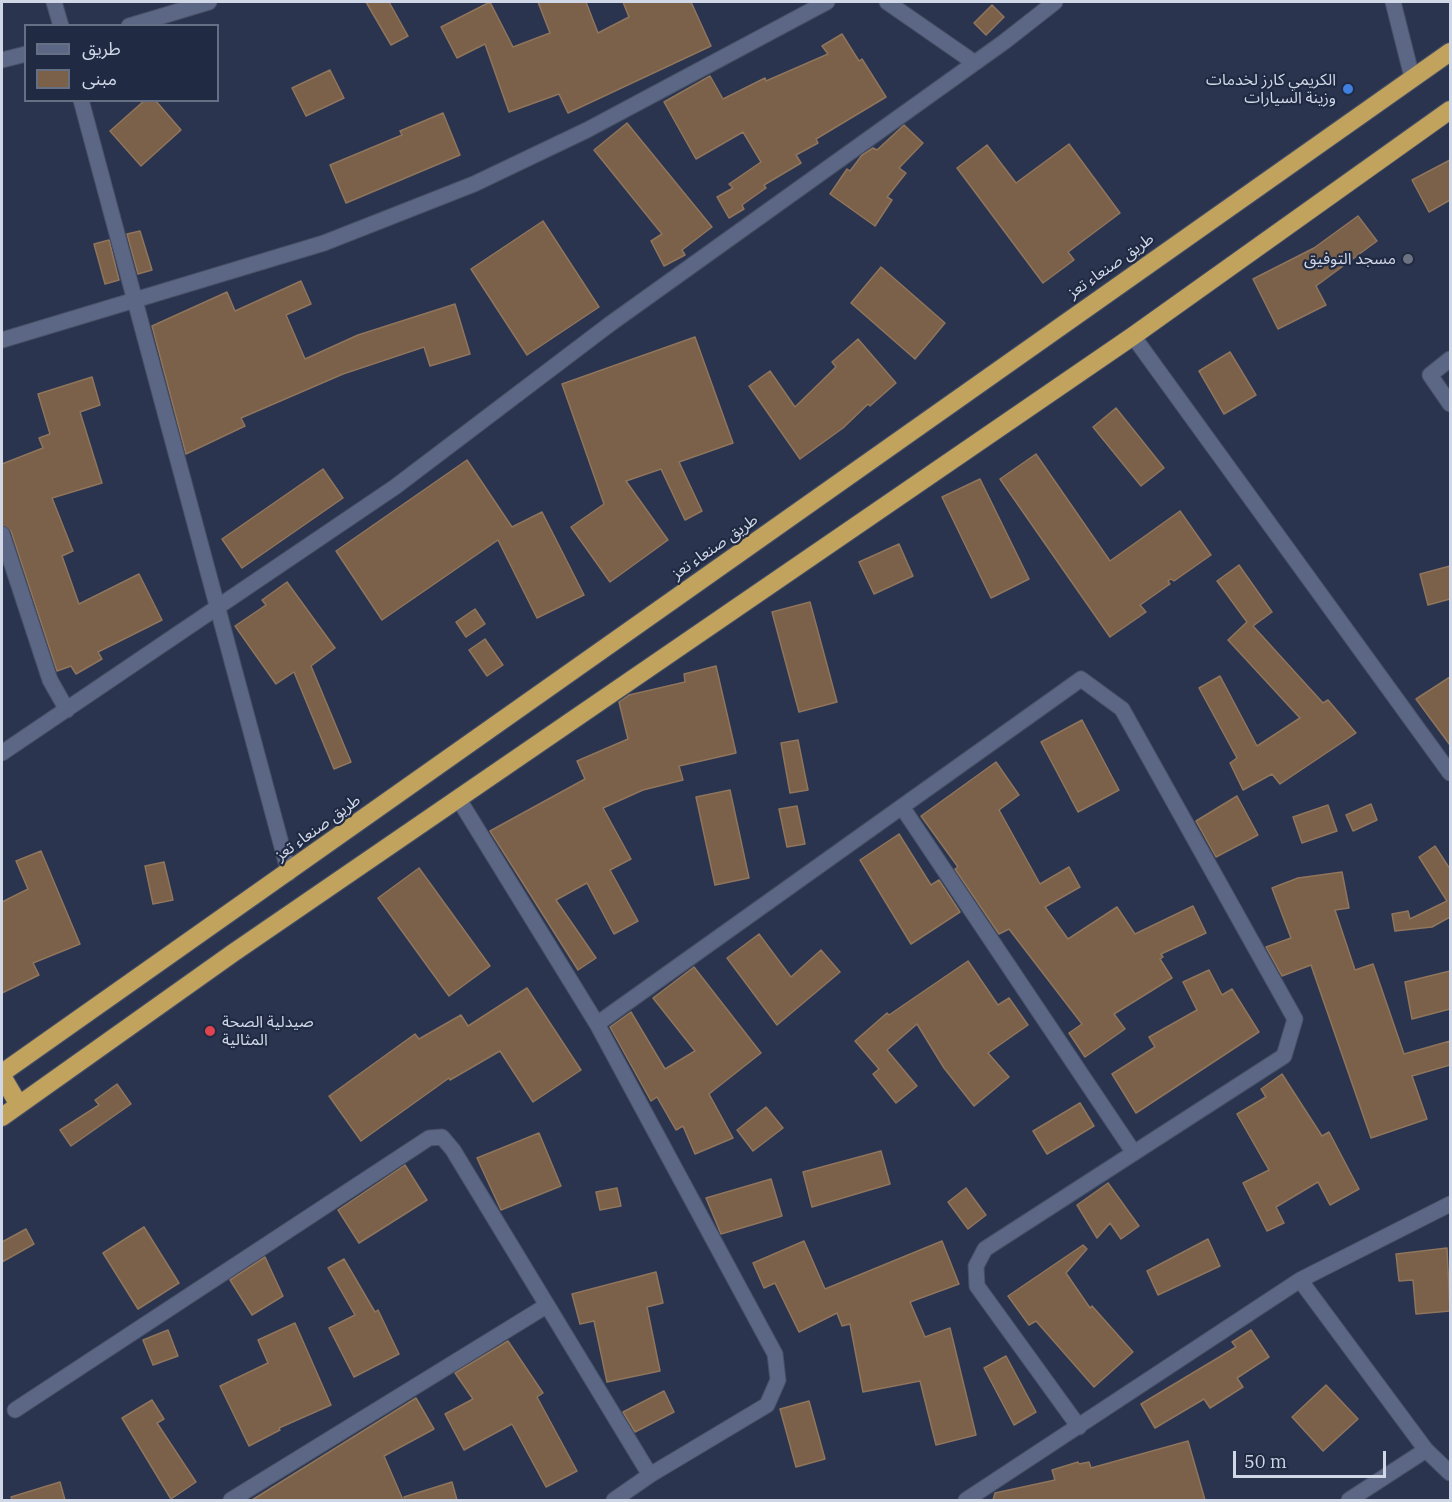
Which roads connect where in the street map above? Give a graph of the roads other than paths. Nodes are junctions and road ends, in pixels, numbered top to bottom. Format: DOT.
graph roads {
  1 [pos="54,2"];
  2 [pos="209,2"];
  3 [pos="826,2"];
  4 [pos="887,2"];
  5 [pos="1055,2"];
  6 [pos="1393,2"];
  7 [pos="60,24"];
  8 [pos="136,24"];
  9 [pos="1450,52"];
  10 [pos="24,54"];
  11 [pos="2,60"];
  12 [pos="975,63"];
  13 [pos="1412,77"];
  14 [pos="82,102"];
  15 [pos="1450,110"];
  16 [pos="135,299"];
  17 [pos="1133,336"];
  18 [pos="2,340"];
  19 [pos="1450,359"];
  20 [pos="1450,404"];
  21 [pos="2,534"];
  22 [pos="7,572"];
  23 [pos="218,607"];
  24 [pos="66,710"];
  25 [pos="2,753"];
  26 [pos="1450,773"];
  27 [pos="458,798"];
  28 [pos="902,807"];
  29 [pos="289,873"];
  30 [pos="597,1024"];
  31 [pos="2,1075"];
  32 [pos="19,1105"];
  33 [pos="2,1117"];
  34 [pos="1134,1153"];
  35 [pos="1450,1204"];
  36 [pos="1300,1280"];
  37 [pos="546,1306"];
  38 [pos="15,1410"];
  39 [pos="1079,1427"];
  40 [pos="1426,1450"];
  41 [pos="1450,1473"];
  42 [pos="650,1476"];
  43 [pos="231,1500"];
  44 [pos="614,1500"];
  45 [pos="966,1500"];
  46 [pos="1349,1500"];
  1 -- 7 [label="street"];
  2 -- 8 [label="street"];
  3 -- 16 [label="street"];
  4 -- 12 [label="street"];
  5 -- 12 [label="street"];
  6 -- 13 [label="street"];
  9 -- 13 [label="highway, طريق صنعاء تعز"];
  10 -- 11 [label="street"];
  12 -- 23 [label="street"];
  13 -- 29 [label="highway, طريق صنعاء تعز"];
  14 -- 16 [label="street"];
  15 -- 17 [label="highway"];
  16 -- 18 [label="street"];
  16 -- 23 [label="street"];
  17 -- 26 [label="street"];
  17 -- 27 [label="highway"];
  19 -- 20 [label="street"];
  21 -- 22 [label="street"];
  22 -- 24 [label="street"];
  23 -- 24 [label="street"];
  23 -- 29 [label="street"];
  24 -- 25 [label="street"];
  27 -- 30 [label="street"];
  27 -- 32 [label="highway"];
  28 -- 30 [label="street"];
  28 -- 34 [label="street"];
  28 -- 34 [label="street"];
  29 -- 31 [label="highway, طريق صنعاء تعز"];
  30 -- 42 [label="street"];
  31 -- 32 [label="highway"];
  32 -- 33 [label="highway"];
  34 -- 39 [label="street"];
  35 -- 36 [label="street"];
  36 -- 39 [label="street"];
  36 -- 40 [label="street"];
  37 -- 38 [label="street"];
  37 -- 42 [label="street"];
  37 -- 43 [label="street"];
  39 -- 45 [label="street"];
  40 -- 41 [label="street"];
  40 -- 46 [label="street"];
  42 -- 44 [label="street"];
}
